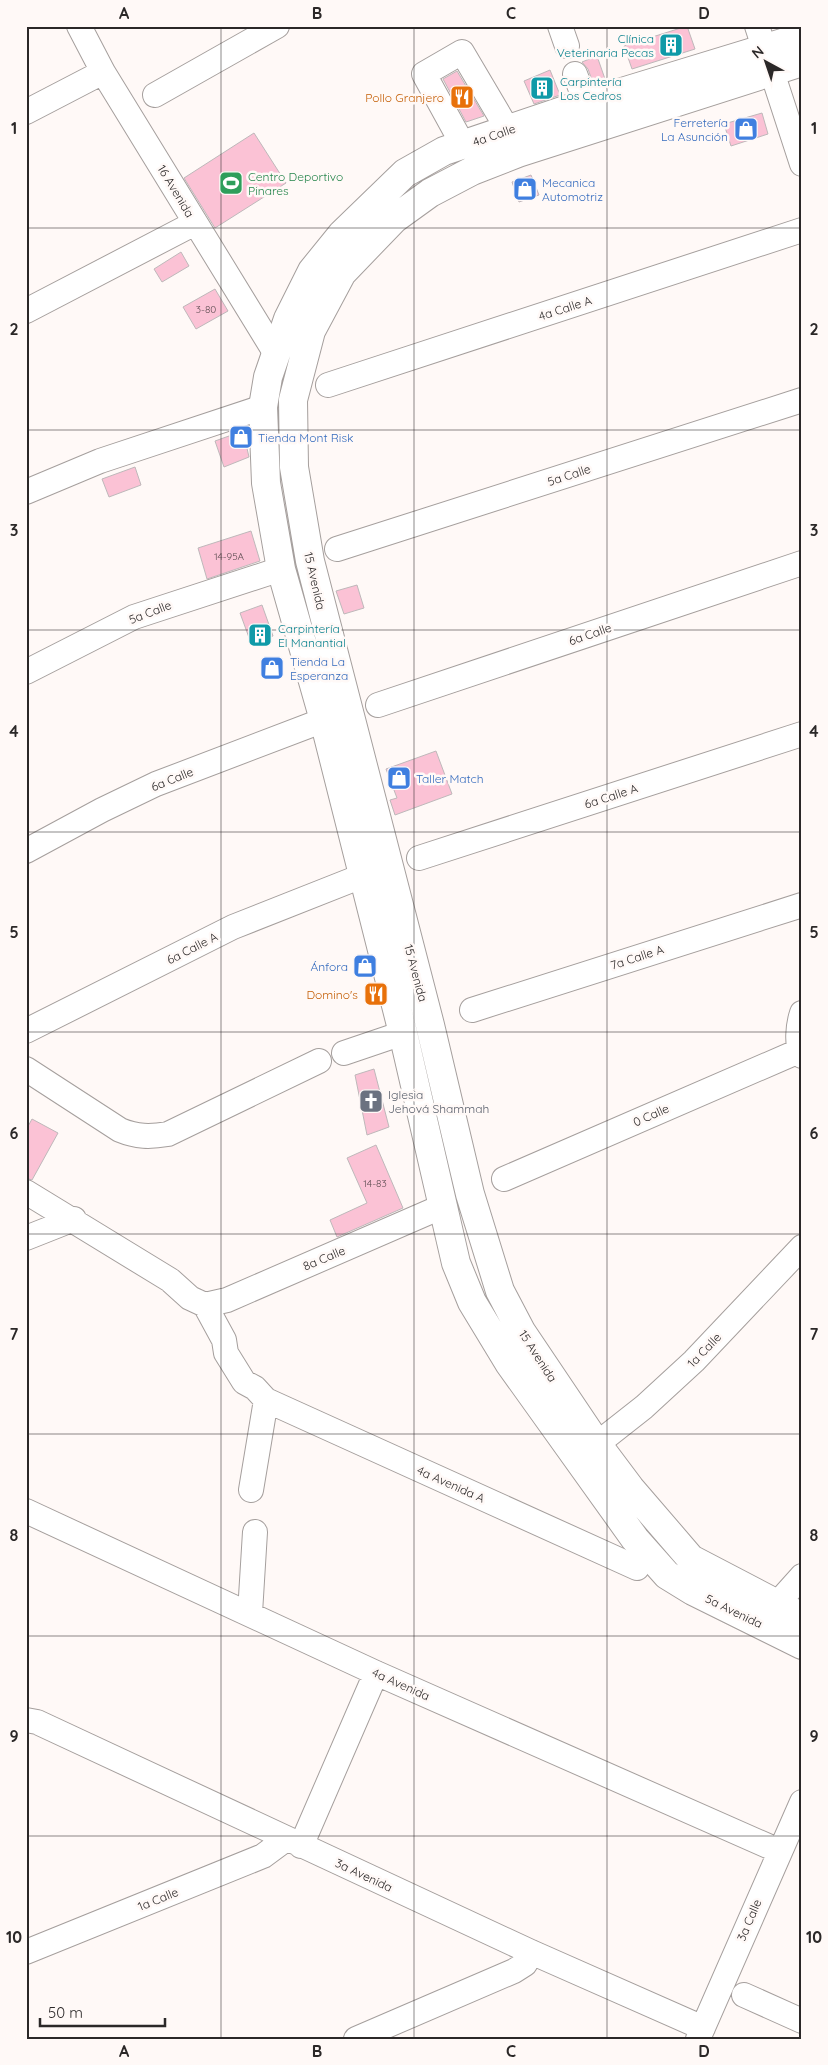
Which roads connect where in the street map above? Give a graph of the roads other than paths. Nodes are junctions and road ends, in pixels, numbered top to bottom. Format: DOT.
graph roads {
  1 [pos="79,26"];
  2 [pos="277,26"];
  3 [pos="802,37"];
  4 [pos="764,49"];
  5 [pos="802,62"];
  6 [pos="103,72"];
  7 [pos="575,74"];
  8 [pos="155,95"];
  9 [pos="586,103"];
  10 [pos="26,112"];
  11 [pos="508,130"];
  12 [pos="463,145"];
  13 [pos="802,164"];
  14 [pos="195,223"];
  15 [pos="802,230"];
  16 [pos="26,311"];
  17 [pos="310,331"];
  18 [pos="276,354"];
  19 [pos="328,385"];
  20 [pos="802,400"];
  21 [pos="263,407"];
  22 [pos="26,492"];
  23 [pos="337,549"];
  24 [pos="802,563"];
  25 [pos="281,569"];
  26 [pos="26,672"];
  27 [pos="378,705"];
  28 [pos="324,720"];
  29 [pos="802,734"];
  30 [pos="26,851"];
  31 [pos="419,858"];
  32 [pos="362,876"];
  33 [pos="802,905"];
  34 [pos="472,1010"];
  35 [pos="802,1013"];
  36 [pos="26,1031"];
  37 [pos="403,1033"];
  38 [pos="344,1053"];
  39 [pos="800,1053"];
  40 [pos="319,1061"];
  41 [pos="26,1069"];
  42 [pos="504,1179"];
  43 [pos="26,1192"];
  44 [pos="442,1207"];
  45 [pos="74,1219"];
  46 [pos="26,1238"];
  47 [pos="802,1247"];
  48 [pos="205,1305"];
  49 [pos="261,1394"];
  50 [pos="597,1444"];
  51 [pos="251,1490"];
  52 [pos="26,1511"];
  53 [pos="255,1532"];
  54 [pos="691,1559"];
  55 [pos="637,1568"];
  56 [pos="802,1576"];
  57 [pos="776,1605"];
  58 [pos="250,1614"];
  59 [pos="802,1618"];
  60 [pos="802,1645"];
  61 [pos="376,1673"];
  62 [pos="26,1720"];
  63 [pos="802,1802"];
  64 [pos="790,1840"];
  65 [pos="294,1843"];
  66 [pos="26,1952"];
  67 [pos="531,1952"];
  68 [pos="744,1995"];
  69 [pos="802,2021"];
  70 [pos="700,2034"];
  71 [pos="356,2039"];
  1 -- 6 [label="street, 16 Avenida"];
  2 -- 8 [label="street"];
  3 -- 4 [label="main road, 4a Calle"];
  4 -- 5 [label="main road, 4a Calle"];
  4 -- 9 [label="main road, 4a Calle"];
  4 -- 13 [label="street"];
  4 -- 17 [label="main road, 4a Calle"];
  6 -- 10 [label="street"];
  6 -- 14 [label="street, 16 Avenida"];
  7 -- 9 [label="street"];
  9 -- 11 [label="main road, 4a Calle"];
  11 -- 12 [label="main road, 4a Calle"];
  11 -- 12 [label="street"];
  12 -- 18 [label="main road, 4a Calle"];
  14 -- 16 [label="street"];
  14 -- 18 [label="street, 16 Avenida"];
  15 -- 19 [label="street, 4a Calle A"];
  17 -- 50 [label="main road, 15 Avenida"];
  18 -- 21 [label="main road"];
  20 -- 23 [label="street, 5a Calle"];
  21 -- 22 [label="street"];
  21 -- 25 [label="main road"];
  24 -- 27 [label="street, 6a Calle"];
  25 -- 26 [label="street, 5a Calle"];
  25 -- 28 [label="main road"];
  28 -- 30 [label="street, 6a Calle"];
  28 -- 32 [label="main road"];
  29 -- 31 [label="street, 6a Calle A"];
  32 -- 36 [label="street, 6a Calle A"];
  32 -- 37 [label="main road"];
  33 -- 34 [label="street, 7a Calle A"];
  35 -- 39 [label="street"];
  37 -- 38 [label="street"];
  37 -- 44 [label="main road"];
  39 -- 42 [label="street, 0 Calle"];
  40 -- 41 [label="street"];
  43 -- 45 [label="street"];
  44 -- 48 [label="street, 8a Calle"];
  44 -- 60 [label="main road, 5a Avenida"];
  45 -- 46 [label="street"];
  45 -- 48 [label="street"];
  47 -- 50 [label="street, 1a Calle"];
  48 -- 49 [label="street, 4a Avenida A"];
  49 -- 51 [label="street"];
  49 -- 55 [label="street, 4a Avenida A"];
  50 -- 54 [label="main road, 15 Avenida"];
  52 -- 58 [label="street, 4a Avenida"];
  53 -- 58 [label="street"];
  54 -- 57 [label="main road, 5a Avenida"];
  56 -- 57 [label="street"];
  57 -- 59 [label="main road, 5a Avenida"];
  58 -- 61 [label="street, 4a Avenida"];
  61 -- 64 [label="street, 4a Avenida"];
  61 -- 65 [label="street"];
  62 -- 65 [label="street, 3a Avenida"];
  63 -- 64 [label="street, 3a Calle"];
  64 -- 70 [label="street, 3a Calle"];
  65 -- 66 [label="street, 1a Calle"];
  65 -- 67 [label="street, 3a Avenida"];
  67 -- 70 [label="street, 3a Avenida"];
  67 -- 71 [label="street"];
  68 -- 69 [label="street"];
}
